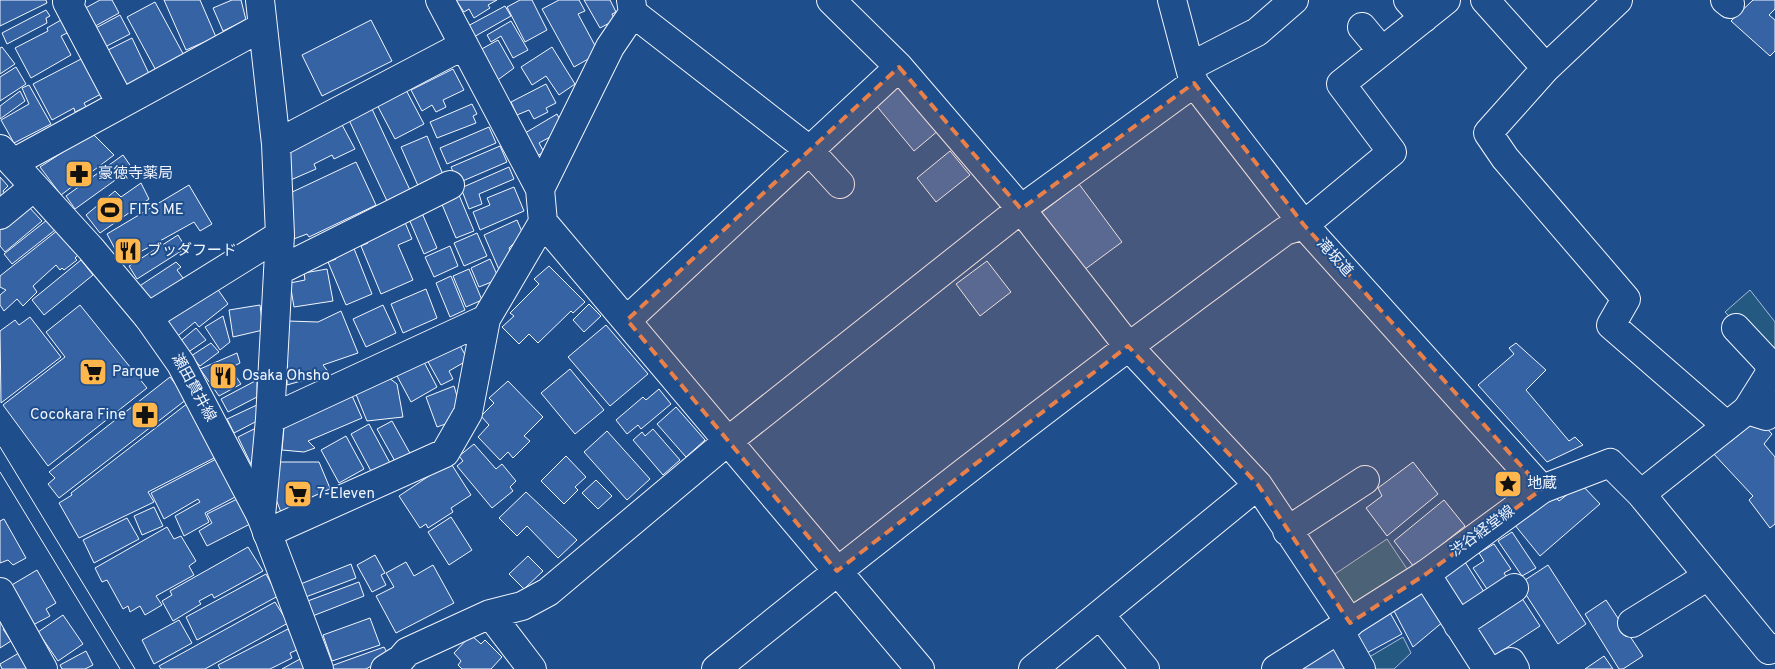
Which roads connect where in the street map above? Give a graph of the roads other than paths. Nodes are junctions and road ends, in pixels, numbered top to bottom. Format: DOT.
graph roads {
  1 [pos="71,0"];
  2 [pos="260,0"];
  3 [pos="440,0"];
  4 [pos="831,0"];
  5 [pos="1172,0"];
  6 [pos="1294,0"];
  7 [pos="1446,0"];
  8 [pos="1485,0"];
  9 [pos="1618,0"];
  10 [pos="632,7"];
  11 [pos="1416,9"];
  12 [pos="262,27"];
  13 [pos="1362,27"];
  14 [pos="464,45"];
  15 [pos="1382,51"];
  16 [pos="898,67"];
  17 [pos="1546,68"];
  18 [pos="1193,74"];
  19 [pos="121,104"];
  20 [pos="276,144"];
  21 [pos="808,149"];
  22 [pos="6,156"];
  23 [pos="840,184"];
  24 [pos="450,185"];
  25 [pos="34,187"];
  26 [pos="540,189"];
  27 [pos="1021,209"];
  28 [pos="0,215"];
  29 [pos="543,222"];
  30 [pos="1304,225"];
  31 [pos="280,235"];
  32 [pos="278,271"];
  33 [pos="148,318"];
  34 [pos="486,319"];
  35 [pos="627,320"];
  36 [pos="1736,328"];
  37 [pos="1128,346"];
  38 [pos="1775,406"];
  39 [pos="1737,417"];
  40 [pos="270,419"];
  41 [pos="1775,419"];
  42 [pos="728,441"];
  43 [pos="1365,480"];
  44 [pos="1258,485"];
  45 [pos="1542,489"];
  46 [pos="1641,494"];
  47 [pos="264,525"];
  48 [pos="1287,531"];
  49 [pos="837,570"];
  50 [pos="1426,574"];
  51 [pos="1708,576"];
  52 [pos="1514,588"];
  53 [pos="0,592"];
  54 [pos="490,614"];
  55 [pos="1100,615"];
  56 [pos="1632,623"];
  57 [pos="1458,625"];
  58 [pos="1345,627"];
  59 [pos="1773,652"];
  60 [pos="398,666"];
  61 [pos="43,669"];
  62 [pos="319,669"];
  63 [pos="532,669"];
  64 [pos="716,669"];
  65 [pos="920,669"];
  66 [pos="1033,669"];
  67 [pos="1145,669"];
  68 [pos="1276,669"];
  69 [pos="1361,669"];
  70 [pos="1487,669"];
  71 [pos="1498,669"];
  72 [pos="1515,669"];
  1 -- 19 [label="street"];
  2 -- 12 [label="street"];
  3 -- 14 [label="street"];
  4 -- 16 [label="street"];
  5 -- 18 [label="street, 滝坂道"];
  6 -- 18 [label="street"];
  7 -- 11 [label="street"];
  8 -- 17 [label="street"];
  9 -- 17 [label="street"];
  10 -- 21 [label="street"];
  10 -- 26 [label="street"];
  11 -- 15 [label="street"];
  12 -- 19 [label="street"];
  12 -- 20 [label="street"];
  13 -- 15 [label="street"];
  14 -- 20 [label="street"];
  14 -- 26 [label="street"];
  15 -- 30 [label="street"];
  16 -- 21 [label="street"];
  16 -- 27 [label="street"];
  17 -- 39 [label="street"];
  18 -- 27 [label="street"];
  18 -- 30 [label="street, 滝坂道"];
  19 -- 22 [label="street"];
  20 -- 31 [label="street"];
  21 -- 23 [label="street"];
  21 -- 35 [label="street"];
  22 -- 25 [label="street, 瀬田貫井線"];
  24 -- 32 [label="street"];
  25 -- 28 [label="street"];
  25 -- 33 [label="street, 瀬田貫井線"];
  26 -- 29 [label="street"];
  27 -- 37 [label="street"];
  27 -- 42 [label="street"];
  29 -- 34 [label="street"];
  29 -- 35 [label="street"];
  30 -- 37 [label="street"];
  30 -- 45 [label="street, 滝坂道"];
  31 -- 32 [label="street"];
  31 -- 33 [label="street"];
  32 -- 40 [label="street"];
  33 -- 47 [label="street, 瀬田貫井線"];
  34 -- 40 [label="street"];
  34 -- 47 [label="street"];
  35 -- 42 [label="street"];
  36 -- 39 [label="street"];
  37 -- 44 [label="street"];
  37 -- 49 [label="street"];
  38 -- 39 [label="street"];
  39 -- 41 [label="street"];
  39 -- 46 [label="street"];
  40 -- 47 [label="street"];
  42 -- 49 [label="street"];
  42 -- 54 [label="street"];
  43 -- 48 [label="street"];
  44 -- 48 [label="street"];
  44 -- 55 [label="street"];
  45 -- 46 [label="street, 渋谷経堂線"];
  45 -- 50 [label="street, 渋谷経堂線"];
  46 -- 51 [label="street, 渋谷経堂線"];
  47 -- 62 [label="street, 瀬田貫井線"];
  48 -- 58 [label="street"];
  49 -- 64 [label="street"];
  49 -- 65 [label="street"];
  50 -- 57 [label="street"];
  50 -- 58 [label="street, 渋谷経堂線"];
  51 -- 56 [label="street"];
  51 -- 59 [label="street, 渋谷経堂線"];
  52 -- 57 [label="street"];
  53 -- 61 [label="street"];
  54 -- 60 [label="street"];
  54 -- 63 [label="street"];
  55 -- 66 [label="street"];
  55 -- 67 [label="street"];
  57 -- 70 [label="street"];
  58 -- 68 [label="street, 渋谷経堂線"];
  58 -- 69 [label="street"];
  71 -- 72 [label="street"];
}
